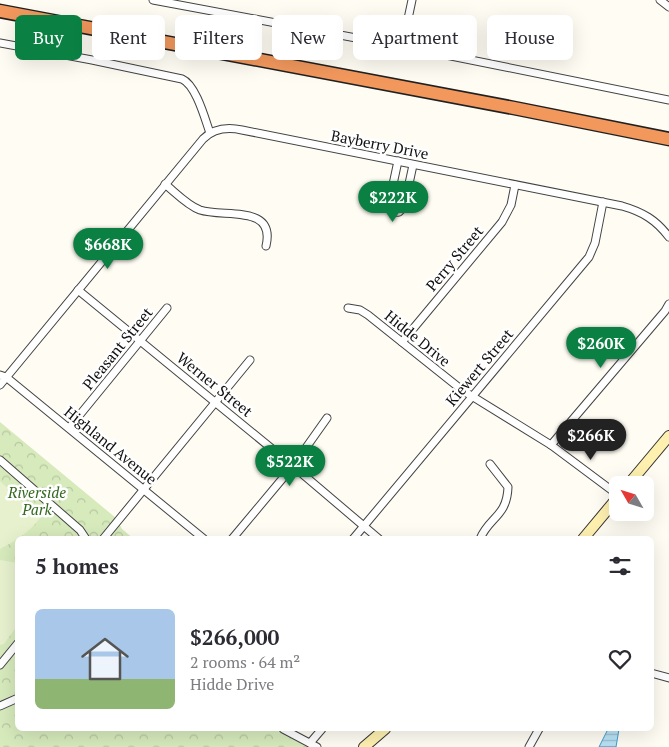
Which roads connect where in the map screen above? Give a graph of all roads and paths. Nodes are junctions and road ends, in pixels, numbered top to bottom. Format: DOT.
graph roads {
  1 [pos="153,0"];
  2 [pos="412,0"];
  3 [pos="660,0"];
  4 [pos="669,7"];
  5 [pos="0,11"];
  6 [pos="409,15"];
  7 [pos="353,38"];
  8 [pos="0,43"];
  9 [pos="467,60"];
  10 [pos="669,100"];
  11 [pos="210,133"];
  12 [pos="669,138"];
  13 [pos="398,162"];
  14 [pos="413,165"];
  15 [pos="165,184"];
  16 [pos="515,185"];
  17 [pos="603,202"];
  18 [pos="669,237"];
  19 [pos="266,246"];
  20 [pos="78,290"];
  21 [pos="669,304"];
  22 [pos="167,308"];
  23 [pos="348,308"];
  24 [pos="141,341"];
  25 [pos="402,342"];
  26 [pos="250,360"];
  27 [pos="3,376"];
  28 [pos="0,385"];
  29 [pos="472,397"];
  30 [pos="215,402"];
  31 [pos="327,418"];
  32 [pos="69,428"];
  33 [pos="669,436"];
  34 [pos="550,445"];
  35 [pos="0,460"];
  36 [pos="490,464"];
  37 [pos="293,466"];
  38 [pos="636,476"];
  39 [pos="609,489"];
  40 [pos="143,490"];
  41 [pos="609,507"];
  42 [pos="363,526"];
  43 [pos="84,536"];
  44 [pos="105,536"];
  45 [pos="200,536"];
  46 [pos="235,536"];
  47 [pos="355,536"];
  48 [pos="375,536"];
  49 [pos="481,536"];
  50 [pos="586,536"];
  51 [pos="15,647"];
  52 [pos="0,665"];
  53 [pos="654,675"];
  54 [pos="669,678"];
  55 [pos="15,699"];
  56 [pos="0,706"];
  57 [pos="287,731"];
  58 [pos="321,731"];
  59 [pos="383,731"];
  60 [pos="538,731"];
  61 [pos="314,745"];
  62 [pos="364,747"];
  63 [pos="529,747"];
  1 -- 7 [label="street"];
  2 -- 6 [label="street"];
  3 -- 4 [label="street"];
  5 -- 12 [label="highway"];
  8 -- 11 [label="street"];
  9 -- 10 [label="street"];
  11 -- 13 [label="street, Bayberry Drive"];
  11 -- 15 [label="street"];
  13 -- 14 [label="street, Bayberry Drive"];
  13 -- 14 [label="street"];
  14 -- 16 [label="street, Bayberry Drive"];
  15 -- 19 [label="street"];
  15 -- 20 [label="street"];
  16 -- 17 [label="street, Bayberry Drive"];
  16 -- 25 [label="street, Perry Street"];
  17 -- 18 [label="street, Bayberry Drive"];
  17 -- 29 [label="street, Kiewert Street"];
  20 -- 24 [label="street, Werner Street"];
  20 -- 27 [label="street"];
  21 -- 34 [label="street"];
  22 -- 24 [label="street, Pleasant Street"];
  23 -- 25 [label="street, Hidde Drive"];
  24 -- 30 [label="street, Werner Street"];
  24 -- 32 [label="street, Pleasant Street"];
  25 -- 29 [label="street, Hidde Drive"];
  26 -- 30 [label="street"];
  27 -- 28 [label="street"];
  27 -- 32 [label="street, Highland Avenue"];
  29 -- 34 [label="street, Hidde Drive"];
  29 -- 42 [label="street, Kiewert Street"];
  30 -- 37 [label="street, Werner Street"];
  30 -- 40 [label="street"];
  31 -- 37 [label="street"];
  32 -- 40 [label="street, Highland Avenue"];
  33 -- 38 [label="street"];
  34 -- 39 [label="street, Hidde Drive"];
  35 -- 43 [label="street"];
  36 -- 49 [label="street"];
  37 -- 42 [label="street, Werner Street"];
  37 -- 46 [label="street"];
  40 -- 44 [label="street"];
  40 -- 45 [label="street, Highland Avenue"];
  41 -- 50 [label="street"];
  42 -- 47 [label="street, Kiewert Street"];
  42 -- 48 [label="street, Werner Street"];
  51 -- 52 [label="street"];
  53 -- 54 [label="street"];
  55 -- 56 [label="street"];
  57 -- 61 [label="street"];
  58 -- 61 [label="street"];
  59 -- 62 [label="street"];
  60 -- 63 [label="street"];
}
